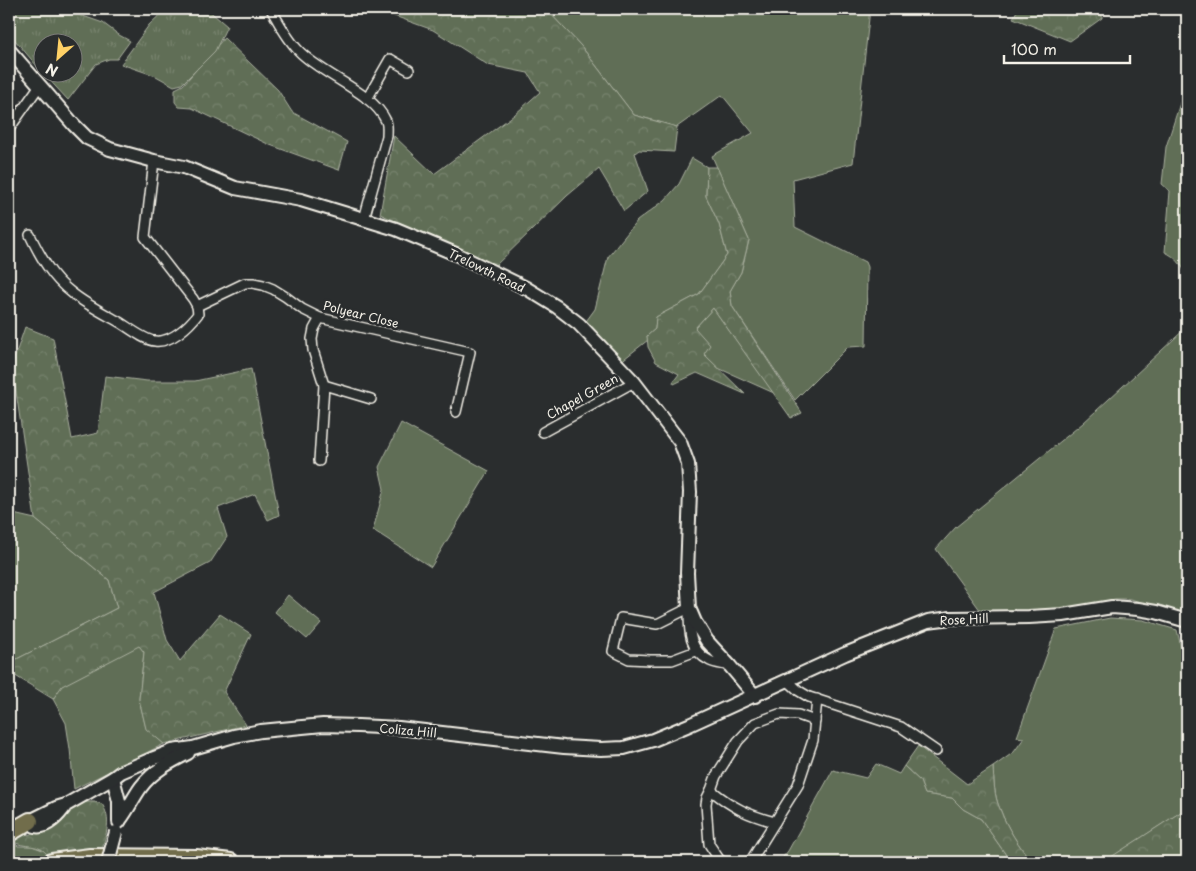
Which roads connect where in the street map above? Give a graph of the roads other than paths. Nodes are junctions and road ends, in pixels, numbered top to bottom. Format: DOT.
graph roads {
  1 [pos="271,9"];
  2 [pos="9,50"];
  3 [pos="409,70"];
  4 [pos="40,85"];
  5 [pos="368,99"];
  6 [pos="9,129"];
  7 [pos="154,161"];
  8 [pos="364,219"];
  9 [pos="30,234"];
  10 [pos="197,306"];
  11 [pos="320,318"];
  12 [pos="634,382"];
  13 [pos="324,385"];
  14 [pos="371,399"];
  15 [pos="456,412"];
  16 [pos="543,432"];
  17 [pos="318,461"];
  18 [pos="689,608"];
  19 [pos="1187,621"];
  20 [pos="696,651"];
  21 [pos="730,666"];
  22 [pos="788,680"];
  23 [pos="755,696"];
  24 [pos="817,699"];
  25 [pos="815,721"];
  26 [pos="193,748"];
  27 [pos="936,751"];
  28 [pos="113,778"];
  29 [pos="711,790"];
  30 [pos="128,800"];
  31 [pos="30,821"];
  32 [pos="775,822"];
  33 [pos="9,832"];
  34 [pos="154,859"];
  35 [pos="52,862"];
  36 [pos="108,862"];
  37 [pos="231,862"];
  38 [pos="723,862"];
  39 [pos="750,862"];
  1 -- 5 [label="street"];
  2 -- 4 [label="street, Trelowth Road"];
  3 -- 5 [label="street"];
  4 -- 6 [label="street"];
  4 -- 7 [label="street, Trelowth Road"];
  5 -- 8 [label="street"];
  7 -- 8 [label="street, Trelowth Road"];
  7 -- 10 [label="street"];
  8 -- 12 [label="street, Trelowth Road"];
  9 -- 10 [label="street"];
  10 -- 11 [label="street, Polyear Close"];
  11 -- 13 [label="street"];
  11 -- 15 [label="street, Polyear Close"];
  12 -- 16 [label="street, Chapel Green"];
  12 -- 18 [label="street, Trelowth Road"];
  13 -- 14 [label="street"];
  13 -- 17 [label="street"];
  18 -- 20 [label="street"];
  18 -- 20 [label="street"];
  18 -- 21 [label="street, Trelowth Road"];
  19 -- 22 [label="street, Rose Hill"];
  20 -- 21 [label="street"];
  21 -- 23 [label="street, Trelowth Road"];
  22 -- 23 [label="street, Rose Hill"];
  22 -- 24 [label="street"];
  23 -- 26 [label="street, Coliza Hill"];
  24 -- 25 [label="street"];
  24 -- 27 [label="street"];
  25 -- 29 [label="street"];
  25 -- 32 [label="street"];
  26 -- 28 [label="street, Coliza Hill"];
  26 -- 30 [label="street"];
  28 -- 30 [label="street"];
  28 -- 31 [label="street, Coliza Hill"];
  29 -- 32 [label="street"];
  29 -- 38 [label="street"];
  30 -- 36 [label="street, bridge"];
  31 -- 33 [label="highway"];
  32 -- 39 [label="street"];
  34 -- 35 [label="highway"];
  34 -- 37 [label="highway"];
}
